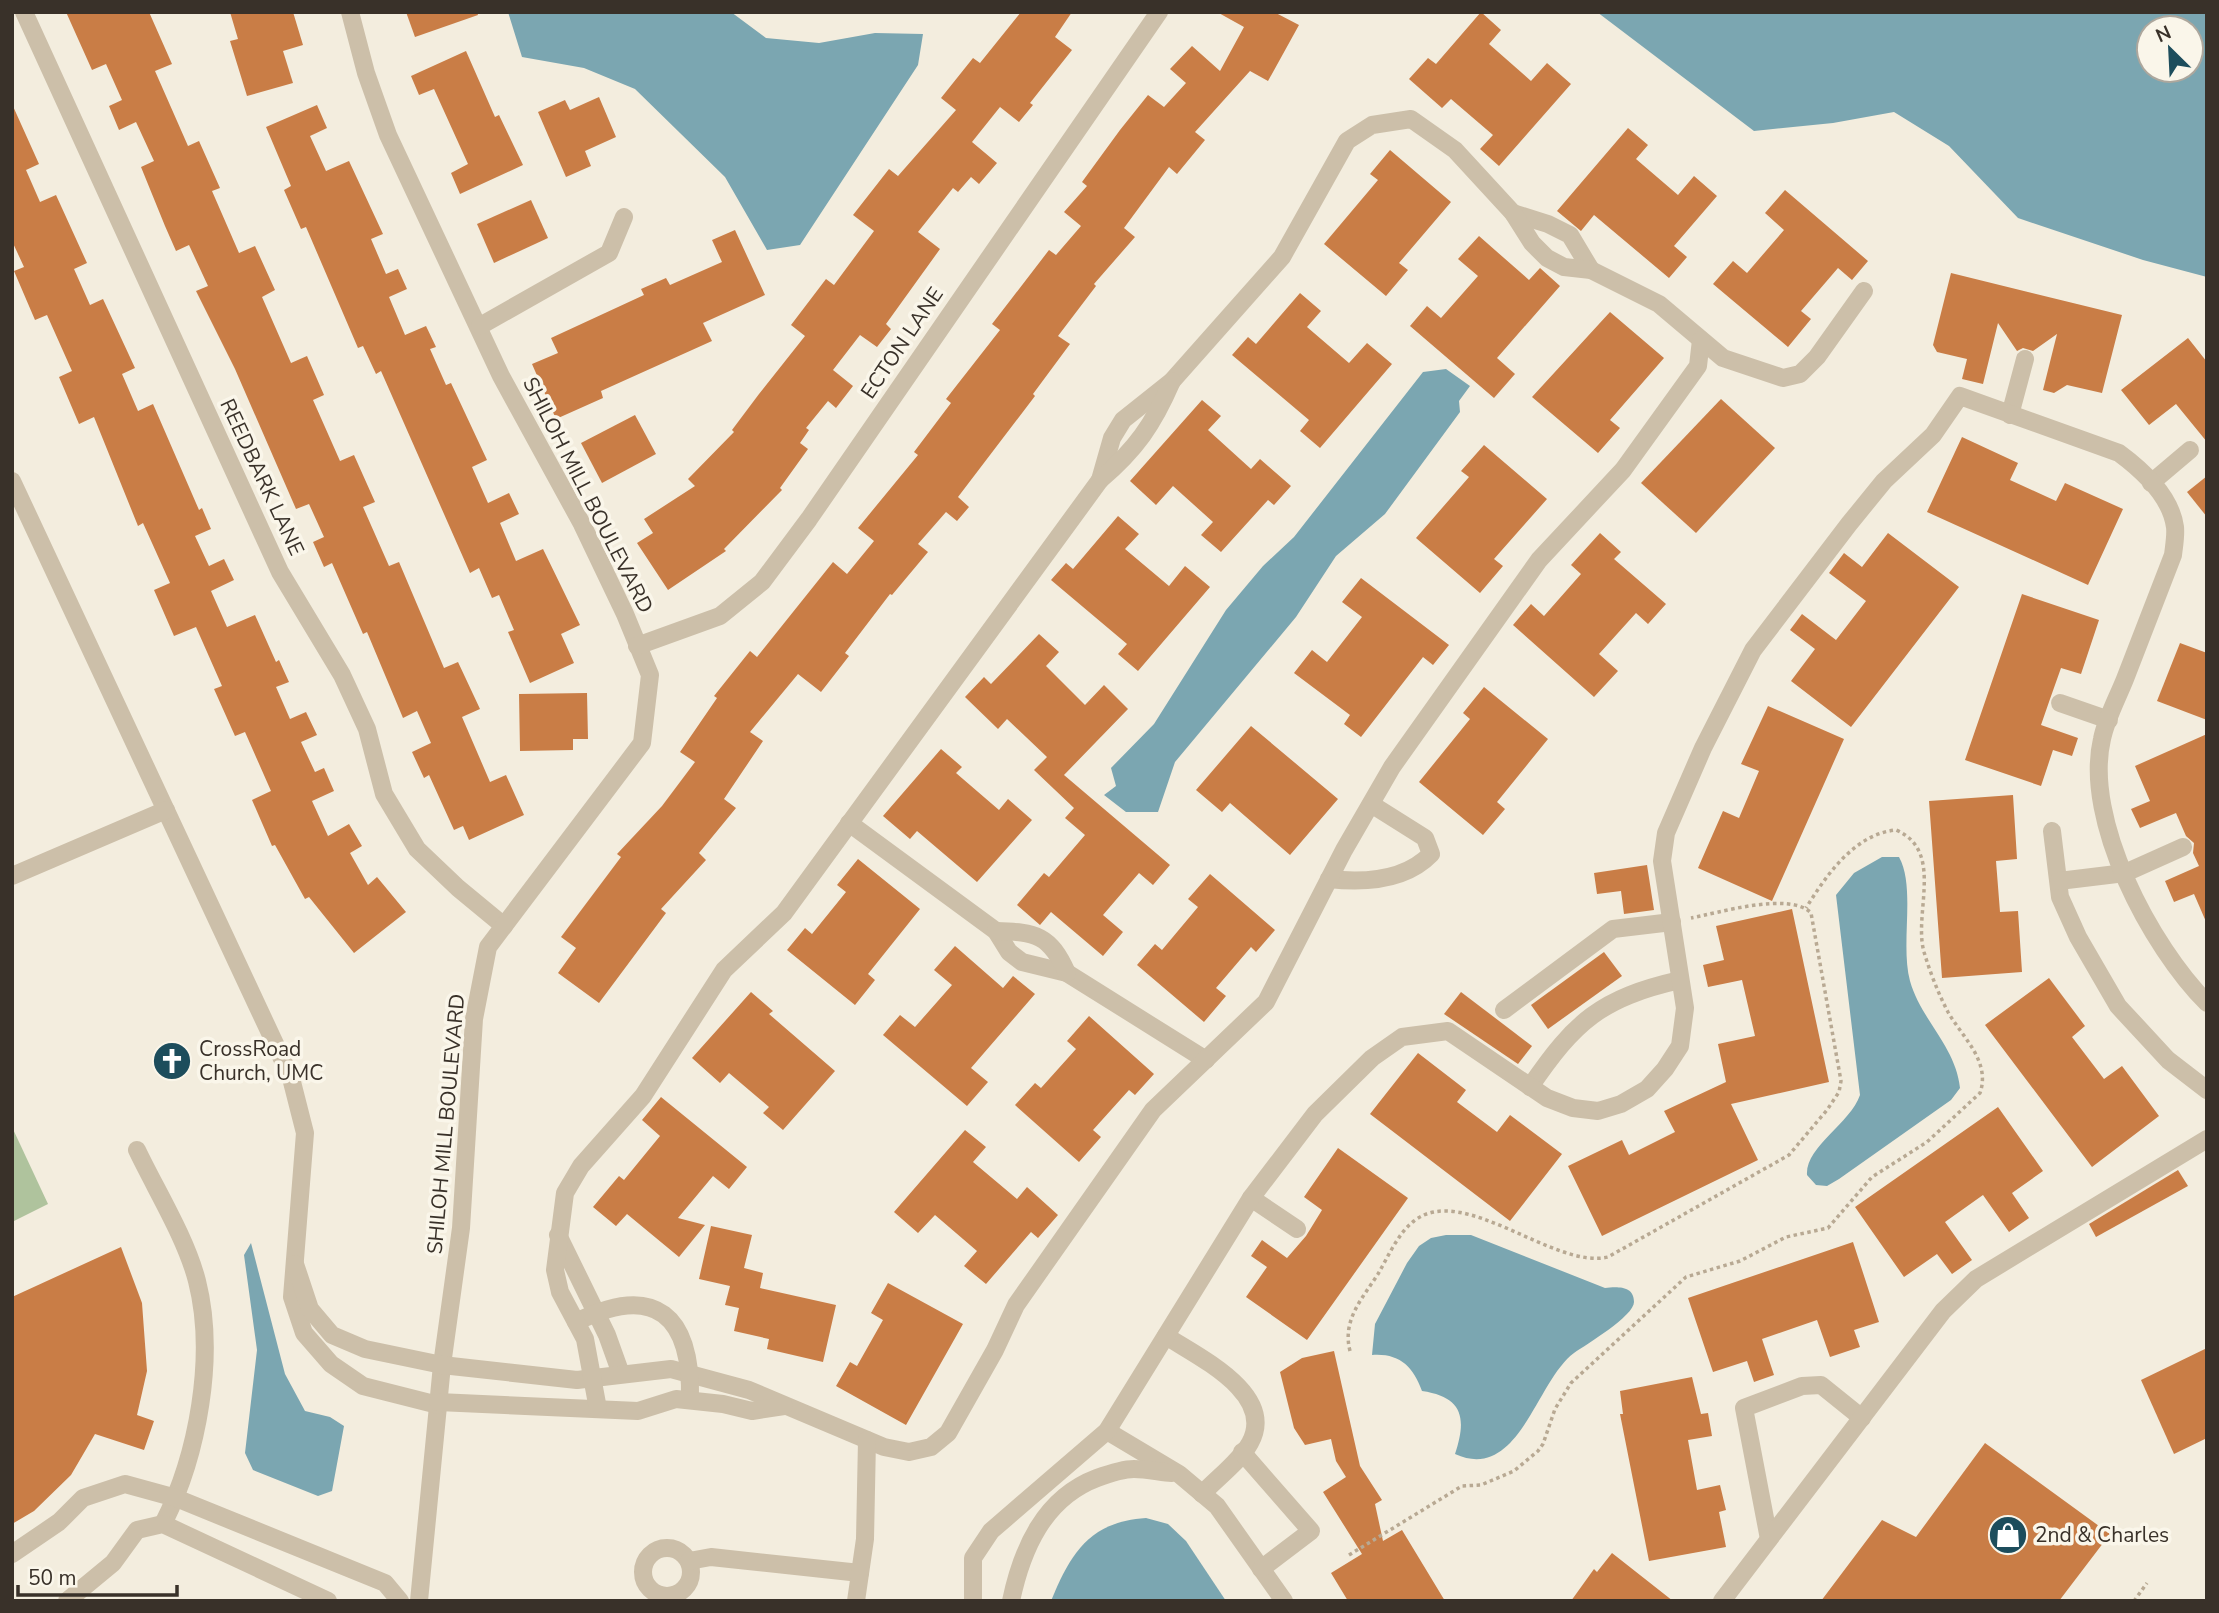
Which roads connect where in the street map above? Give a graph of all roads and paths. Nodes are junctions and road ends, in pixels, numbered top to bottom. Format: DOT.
graph roads {
  1 [pos="24,12"];
  2 [pos="350,12"];
  3 [pos="1158,12"];
  4 [pos="1513,213"];
  5 [pos="624,216"];
  6 [pos="1591,270"];
  7 [pos="1864,291"];
  8 [pos="480,326"];
  9 [pos="1701,340"];
  10 [pos="2025,359"];
  11 [pos="1172,381"];
  12 [pos="2010,415"];
  13 [pos="2190,450"];
  14 [pos="1100,480"];
  15 [pos="12,481"];
  16 [pos="2151,483"];
  17 [pos="637,646"];
  18 [pos="2060,703"];
  19 [pos="2109,720"];
  20 [pos="1371,804"];
  21 [pos="166,810"];
  22 [pos="849,823"];
  23 [pos="2052,831"];
  24 [pos="2183,847"];
  25 [pos="2125,873"];
  26 [pos="12,876"];
  27 [pos="1329,879"];
  28 [pos="2059,881"];
  29 [pos="1806,908"];
  30 [pos="1672,922"];
  31 [pos="505,926"];
  32 [pos="996,931"];
  33 [pos="1067,973"];
  34 [pos="1680,980"];
  35 [pos="2204,996"];
  36 [pos="1504,1010"];
  37 [pos="1206,1060"];
  38 [pos="1530,1087"];
  39 [pos="2207,1090"];
  40 [pos="2207,1139"];
  41 [pos="137,1150"];
  42 [pos="1251,1198"];
  43 [pos="1297,1229"];
  44 [pos="558,1235"];
  45 [pos="295,1264"];
  46 [pos="596,1312"];
  47 [pos="576,1322"];
  48 [pos="1166,1336"];
  49 [pos="1350,1351"];
  50 [pos="442,1365"];
  51 [pos="690,1373"];
  52 [pos="621,1374"];
  53 [pos="592,1378"];
  54 [pos="690,1400"];
  55 [pos="438,1403"];
  56 [pos="784,1406"];
  57 [pos="598,1409"];
  58 [pos="1862,1418"];
  59 [pos="1107,1432"];
  60 [pos="867,1440"];
  61 [pos="1242,1452"];
  62 [pos="1179,1474"];
  63 [pos="1202,1494"];
  64 [pos="176,1498"];
  65 [pos="163,1524"];
  66 [pos="1769,1539"];
  67 [pos="12,1554"];
  68 [pos="1349,1555"];
  69 [pos="689,1561"];
  70 [pos="1261,1569"];
  71 [pos="860,1573"];
  72 [pos="2147,1583"];
  73 [pos="67,1601"];
  74 [pos="328,1601"];
  75 [pos="400,1601"];
  76 [pos="419,1601"];
  77 [pos="856,1601"];
  78 [pos="973,1601"];
  79 [pos="1011,1601"];
  80 [pos="1284,1601"];
  81 [pos="1722,1601"];
  82 [pos="2134,1601"];
  1 -- 31 [label="street, REEDBARK LANE"];
  2 -- 8 [label="street, SHILOH MILL BOULEVARD"];
  3 -- 17 [label="street, ECTON LANE"];
  4 -- 6 [label="street"];
  4 -- 6 [label="street"];
  4 -- 11 [label="street"];
  5 -- 8 [label="street"];
  6 -- 9 [label="street"];
  7 -- 9 [label="street"];
  8 -- 17 [label="street, SHILOH MILL BOULEVARD"];
  9 -- 20 [label="street"];
  10 -- 12 [label="street"];
  11 -- 14 [label="street"];
  11 -- 14 [label="street"];
  12 -- 16 [label="street"];
  12 -- 30 [label="street"];
  13 -- 16 [label="street"];
  14 -- 22 [label="street"];
  15 -- 21 [label="street"];
  16 -- 19 [label="street"];
  17 -- 31 [label="street, SHILOH MILL BOULEVARD"];
  18 -- 19 [label="street"];
  19 -- 25 [label="street"];
  20 -- 27 [label="street"];
  20 -- 27 [label="street"];
  21 -- 26 [label="street"];
  21 -- 45 [label="street"];
  22 -- 32 [label="street"];
  22 -- 44 [label="street"];
  23 -- 28 [label="street"];
  24 -- 25 [label="street"];
  25 -- 28 [label="street"];
  25 -- 35 [label="street"];
  27 -- 37 [label="street"];
  28 -- 39 [label="street"];
  29 -- 30 [label="path"];
  29 -- 49 [label="path"];
  29 -- 68 [label="path"];
  30 -- 34 [label="street"];
  30 -- 36 [label="street"];
  31 -- 50 [label="street, SHILOH MILL BOULEVARD"];
  32 -- 33 [label="street"];
  32 -- 33 [label="street"];
  33 -- 37 [label="street"];
  34 -- 38 [label="street"];
  34 -- 38 [label="street"];
  37 -- 60 [label="street"];
  38 -- 42 [label="street"];
  40 -- 58 [label="street"];
  41 -- 64 [label="street"];
  42 -- 43 [label="street"];
  42 -- 48 [label="street"];
  44 -- 46 [label="street"];
  44 -- 47 [label="street"];
  45 -- 50 [label="street"];
  45 -- 55 [label="street"];
  46 -- 47 [label="street"];
  46 -- 51 [label="street"];
  46 -- 52 [label="street"];
  47 -- 53 [label="street"];
  48 -- 59 [label="street"];
  48 -- 61 [label="street"];
  50 -- 53 [label="street"];
  50 -- 55 [label="street, SHILOH MILL BOULEVARD"];
  51 -- 52 [label="street"];
  51 -- 54 [label="street"];
  51 -- 56 [label="street"];
  52 -- 53 [label="street"];
  53 -- 57 [label="street"];
  54 -- 56 [label="street"];
  54 -- 57 [label="street"];
  55 -- 57 [label="street"];
  55 -- 76 [label="street, SHILOH MILL BOULEVARD"];
  56 -- 60 [label="street"];
  58 -- 66 [label="street"];
  58 -- 66 [label="street"];
  59 -- 62 [label="street"];
  59 -- 78 [label="street"];
  60 -- 71 [label="street"];
  61 -- 63 [label="street"];
  61 -- 70 [label="street"];
  62 -- 63 [label="street"];
  62 -- 79 [label="street"];
  63 -- 70 [label="street"];
  64 -- 65 [label="street"];
  64 -- 67 [label="street"];
  64 -- 75 [label="street"];
  65 -- 73 [label="street"];
  65 -- 74 [label="street"];
  66 -- 81 [label="street"];
  69 -- 71 [label="street"];
  70 -- 80 [label="street"];
  71 -- 77 [label="street"];
  72 -- 82 [label="path"];
}
